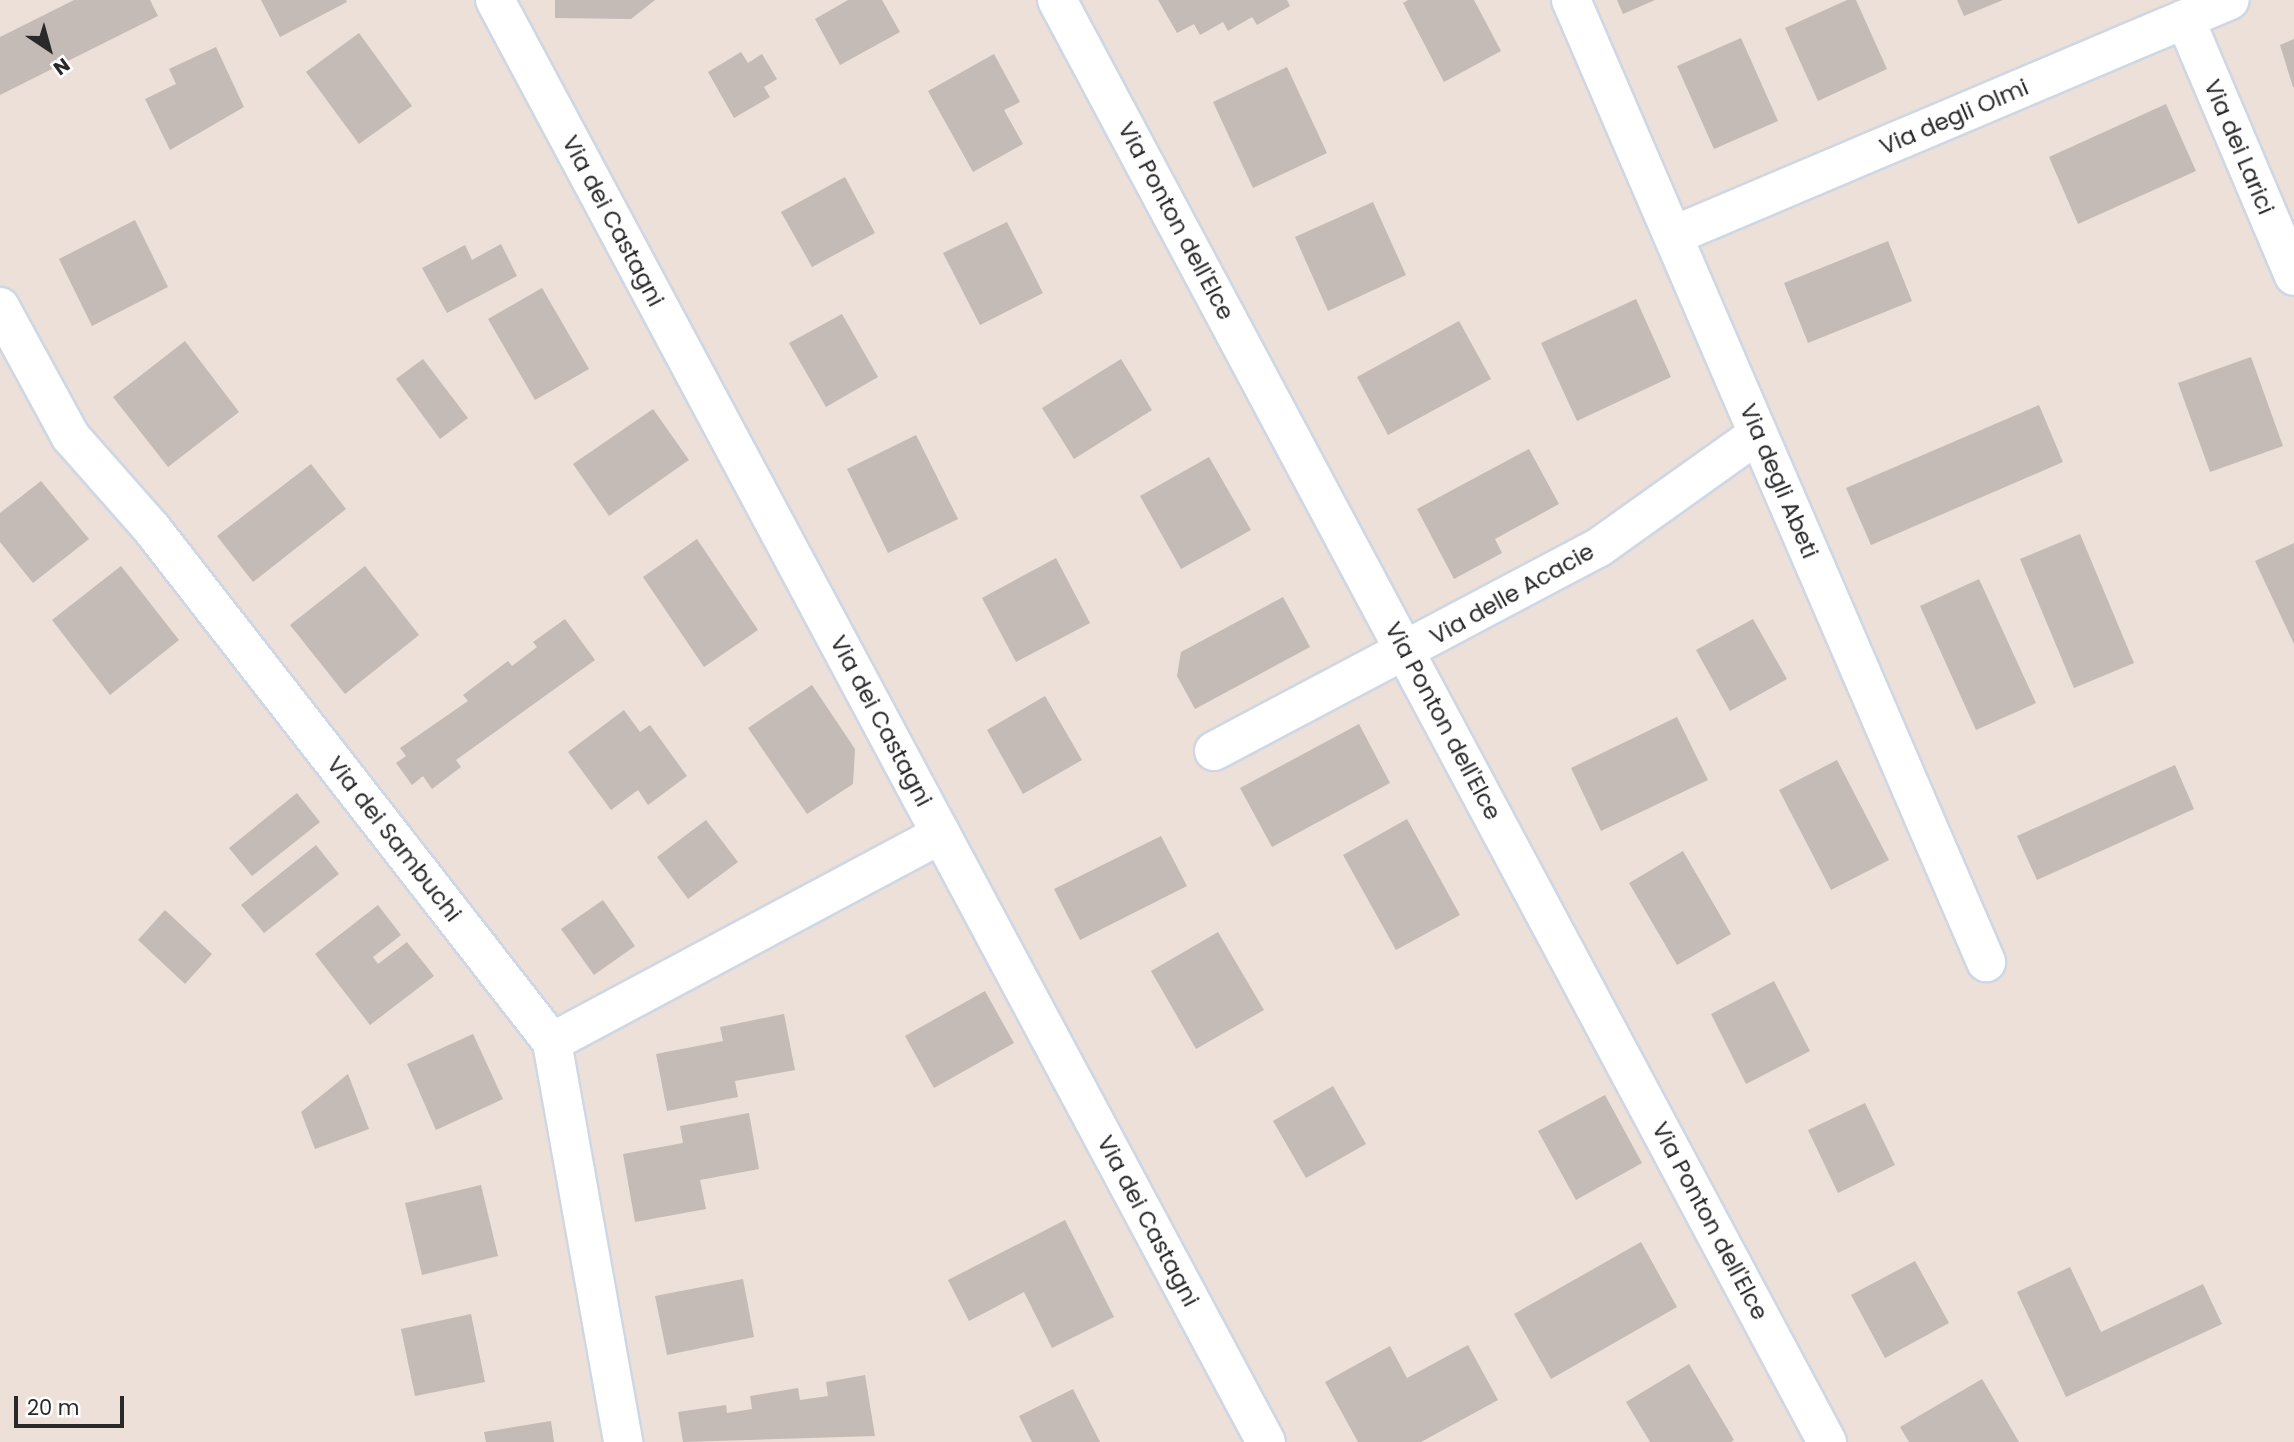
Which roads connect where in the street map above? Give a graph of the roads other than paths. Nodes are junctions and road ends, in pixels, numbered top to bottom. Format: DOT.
graph roads {
  1 [pos="495,0"];
  2 [pos="1058,0"];
  3 [pos="1571,0"];
  4 [pos="2230,0"];
  5 [pos="2185,19"];
  6 [pos="1678,234"];
  7 [pos="2294,276"];
  8 [pos="0,307"];
  9 [pos="1758,434"];
  10 [pos="1406,652"];
  11 [pos="1214,751"];
  12 [pos="941,834"];
  13 [pos="1986,962"];
  14 [pos="552,1042"];
  15 [pos="623,1442"];
  16 [pos="1266,1442"];
  17 [pos="1827,1442"];
  1 -- 12 [label="street, Via dei Castagni"];
  2 -- 10 [label="street, Via Ponton dell'Elce"];
  3 -- 6 [label="street, Via degli Abeti"];
  4 -- 5 [label="street, Via degli Olmi"];
  5 -- 6 [label="street, Via degli Olmi"];
  5 -- 7 [label="street, Via dei Larici"];
  6 -- 9 [label="street, Via degli Abeti"];
  8 -- 14 [label="street, Via dei Sambuchi"];
  9 -- 10 [label="street, Via delle Acacie"];
  9 -- 13 [label="street, Via degli Abeti"];
  10 -- 11 [label="street, Via delle Acacie"];
  10 -- 17 [label="street, Via Ponton dell'Elce"];
  12 -- 14 [label="street"];
  12 -- 16 [label="street, Via dei Castagni"];
  14 -- 15 [label="street, Via dei Sambuchi"];
}
